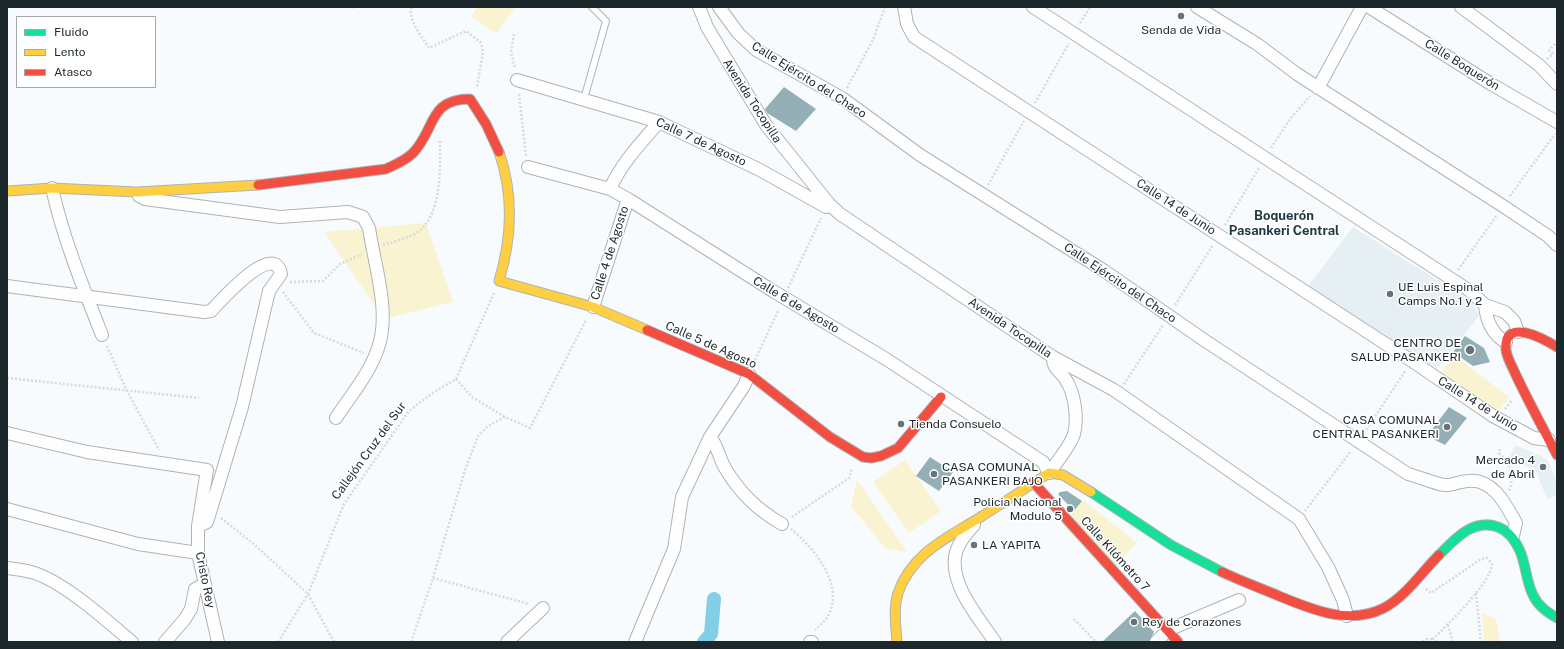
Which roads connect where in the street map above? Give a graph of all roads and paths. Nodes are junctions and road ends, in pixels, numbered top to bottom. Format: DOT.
graph roads {
  1 [pos="412,7"];
  2 [pos="592,7"];
  3 [pos="698,7"];
  4 [pos="719,7"];
  5 [pos="885,7"];
  6 [pos="904,7"];
  7 [pos="1033,7"];
  8 [pos="1197,7"];
  9 [pos="1362,7"];
  10 [pos="1369,7"];
  11 [pos="1461,7"];
  12 [pos="514,34"];
  13 [pos="1557,42"];
  14 [pos="1539,66"];
  15 [pos="517,80"];
  16 [pos="1557,84"];
  17 [pos="1318,88"];
  18 [pos="842,98"];
  19 [pos="470,99"];
  20 [pos="584,99"];
  21 [pos="659,122"];
  22 [pos="1557,122"];
  23 [pos="440,138"];
  24 [pos="528,167"];
  25 [pos="52,188"];
  26 [pos="610,188"];
  27 [pos="7,191"];
  28 [pos="137,192"];
  29 [pos="628,199"];
  30 [pos="830,205"];
  31 [pos="1557,245"];
  32 [pos="373,248"];
  33 [pos="499,281"];
  34 [pos="275,282"];
  35 [pos="7,286"];
  36 [pos="87,297"];
  37 [pos="1485,305"];
  38 [pos="593,307"];
  39 [pos="1518,332"];
  40 [pos="102,335"];
  41 [pos="1506,342"];
  42 [pos="1557,347"];
  43 [pos="374,357"];
  44 [pos="1053,357"];
  45 [pos="749,374"];
  46 [pos="7,378"];
  47 [pos="456,379"];
  48 [pos="126,389"];
  49 [pos="941,397"];
  50 [pos="199,398"];
  51 [pos="504,417"];
  52 [pos="336,418"];
  53 [pos="7,433"];
  54 [pos="710,437"];
  55 [pos="1549,440"];
  56 [pos="1500,449"];
  57 [pos="858,455"];
  58 [pos="1557,455"];
  59 [pos="167,465"];
  60 [pos="1049,473"];
  61 [pos="1033,482"];
  62 [pos="1504,502"];
  63 [pos="7,509"];
  64 [pos="211,509"];
  65 [pos="978,519"];
  66 [pos="782,524"];
  67 [pos="198,526"];
  68 [pos="1513,536"];
  69 [pos="198,554"];
  70 [pos="7,568"];
  71 [pos="433,578"];
  72 [pos="1417,582"];
  73 [pos="205,584"];
  74 [pos="1476,592"];
  75 [pos="308,594"];
  76 [pos="1239,600"];
  77 [pos="543,608"];
  78 [pos="1347,616"];
  79 [pos="1557,618"];
  80 [pos="1074,619"];
  81 [pos="1448,624"];
  82 [pos="1168,630"];
  83 [pos="1433,640"];
  84 [pos="132,642"];
  85 [pos="165,642"];
  86 [pos="218,642"];
  87 [pos="278,642"];
  88 [pos="334,642"];
  89 [pos="411,642"];
  90 [pos="508,642"];
  91 [pos="635,642"];
  92 [pos="811,642"];
  93 [pos="897,642"];
  94 [pos="994,642"];
  95 [pos="1096,642"];
  96 [pos="1156,642"];
  97 [pos="1178,642"];
  98 [pos="1423,642"];
  99 [pos="1437,642"];
  100 [pos="1453,642"];
  101 [pos="1481,642"];
  1 -- 19 [label="path"];
  2 -- 20 [label="lane"];
  3 -- 30 [label="street, Avenida Tocopilla"];
  4 -- 18 [label="street, Calle Ejército del Chaco"];
  5 -- 18 [label="path"];
  6 -- 55 [label="street, Calle 14 de Junio"];
  7 -- 37 [label="street"];
  8 -- 17 [label="street"];
  9 -- 17 [label="street"];
  10 -- 22 [label="street, Calle Boquerón"];
  11 -- 14 [label="street"];
  12 -- 15 [label="path"];
  13 -- 14 [label="path"];
  14 -- 16 [label="street"];
  15 -- 20 [label="street, Calle 7 de Agosto"];
  15 -- 24 [label="path"];
  17 -- 31 [label="street"];
  18 -- 62 [label="street, Calle Ejército del Chaco"];
  19 -- 28 [label="street"];
  19 -- 33 [label="street"];
  20 -- 21 [label="street, Calle 7 de Agosto"];
  21 -- 26 [label="street"];
  21 -- 30 [label="street, Calle 7 de Agosto"];
  23 -- 32 [label="path"];
  24 -- 26 [label="street, Calle 6 de Agosto"];
  25 -- 27 [label="street"];
  25 -- 28 [label="street"];
  25 -- 36 [label="street"];
  26 -- 29 [label="street, Calle 6 de Agosto"];
  28 -- 32 [label="street"];
  29 -- 38 [label="street, Calle 4 de Agosto"];
  29 -- 49 [label="street, Calle 6 de Agosto"];
  30 -- 44 [label="street, Avenida Tocopilla"];
  32 -- 34 [label="path"];
  32 -- 43 [label="street"];
  33 -- 38 [label="street, Calle 5 de Agosto"];
  33 -- 47 [label="path"];
  34 -- 36 [label="street"];
  34 -- 43 [label="path"];
  34 -- 64 [label="street"];
  35 -- 36 [label="street"];
  36 -- 40 [label="street"];
  37 -- 39 [label="street"];
  37 -- 41 [label="street"];
  38 -- 45 [label="street, Calle 5 de Agosto"];
  38 -- 51 [label="path"];
  39 -- 41 [label="street"];
  39 -- 42 [label="street"];
  40 -- 48 [label="path"];
  41 -- 55 [label="street"];
  43 -- 52 [label="street"];
  44 -- 60 [label="street"];
  44 -- 78 [label="street, Avenida Tocopilla"];
  45 -- 54 [label="street"];
  45 -- 57 [label="street, Calle 5 de Agosto"];
  46 -- 48 [label="path"];
  47 -- 51 [label="path"];
  47 -- 75 [label="path, Callejón Cruz del Sur"];
  48 -- 50 [label="path"];
  48 -- 59 [label="path"];
  49 -- 57 [label="street, Calle 5 de Agosto"];
  49 -- 60 [label="street, Calle 6 de Agosto"];
  51 -- 71 [label="path"];
  53 -- 59 [label="street"];
  54 -- 66 [label="street"];
  54 -- 91 [label="street"];
  55 -- 58 [label="street"];
  56 -- 62 [label="path"];
  57 -- 66 [label="path"];
  59 -- 67 [label="street, Cristo Rey"];
  60 -- 61 [label="street"];
  60 -- 78 [label="street"];
  61 -- 65 [label="street"];
  61 -- 82 [label="street, Calle Kilómetro 7"];
  62 -- 68 [label="street, Calle Ejército del Chaco"];
  63 -- 69 [label="street"];
  64 -- 67 [label="street"];
  64 -- 75 [label="path"];
  65 -- 93 [label="street"];
  65 -- 94 [label="street"];
  66 -- 92 [label="path"];
  67 -- 69 [label="street, Cristo Rey"];
  68 -- 72 [label="street"];
  68 -- 79 [label="street"];
  69 -- 73 [label="street, Cristo Rey"];
  70 -- 84 [label="street"];
  71 -- 77 [label="path"];
  71 -- 89 [label="path"];
  72 -- 74 [label="path"];
  72 -- 78 [label="street"];
  73 -- 85 [label="street"];
  73 -- 86 [label="street, Cristo Rey"];
  74 -- 81 [label="path"];
  74 -- 101 [label="path"];
  75 -- 87 [label="path, Callejón Cruz del Sur"];
  75 -- 88 [label="path"];
  76 -- 82 [label="street"];
  77 -- 90 [label="street"];
  80 -- 95 [label="path"];
  81 -- 83 [label="path"];
  81 -- 100 [label="path"];
  82 -- 96 [label="street"];
  82 -- 97 [label="street, Calle Kilómetro 7"];
  83 -- 98 [label="path"];
  83 -- 99 [label="path"];
}
